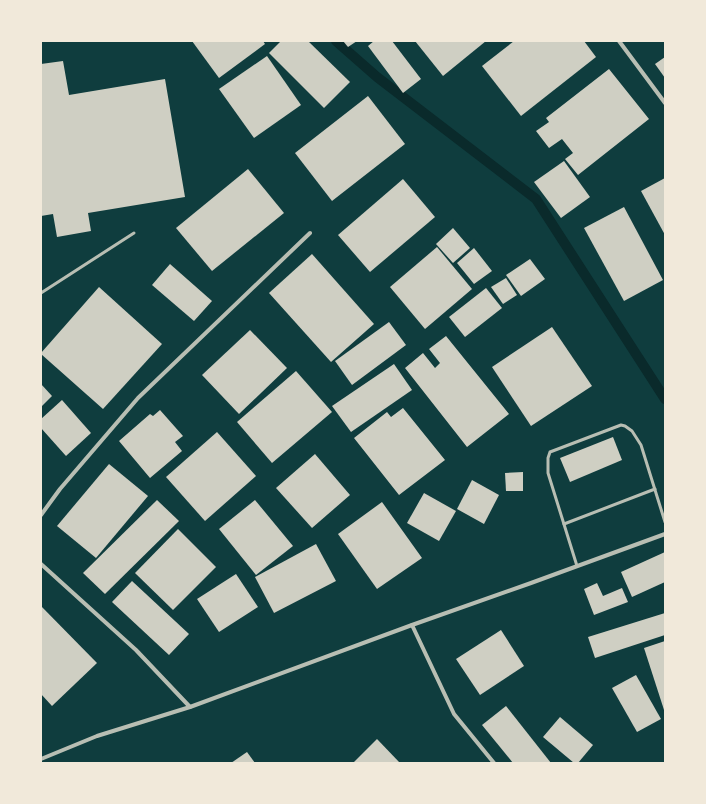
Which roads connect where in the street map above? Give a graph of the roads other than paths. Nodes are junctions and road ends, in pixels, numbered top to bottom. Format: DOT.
graph roads {
  1 [pos="619,41"];
  2 [pos="665,103"];
  3 [pos="134,233"];
  4 [pos="310,233"];
  5 [pos="41,293"];
  6 [pos="655,488"];
  7 [pos="41,515"];
  8 [pos="665,522"];
  9 [pos="564,524"];
  10 [pos="665,534"];
  11 [pos="41,564"];
  12 [pos="577,566"];
  13 [pos="412,626"];
  14 [pos="190,707"];
  15 [pos="41,759"];
  16 [pos="494,763"];
  1 -- 2 [label="street"];
  3 -- 5 [label="lane"];
  4 -- 7 [label="street"];
  6 -- 8 [label="lane"];
  6 -- 9 [label="lane"];
  6 -- 9 [label="lane"];
  9 -- 12 [label="lane"];
  10 -- 12 [label="street"];
  11 -- 14 [label="street"];
  12 -- 13 [label="street"];
  13 -- 14 [label="street"];
  13 -- 16 [label="street"];
  14 -- 15 [label="street"];
}
